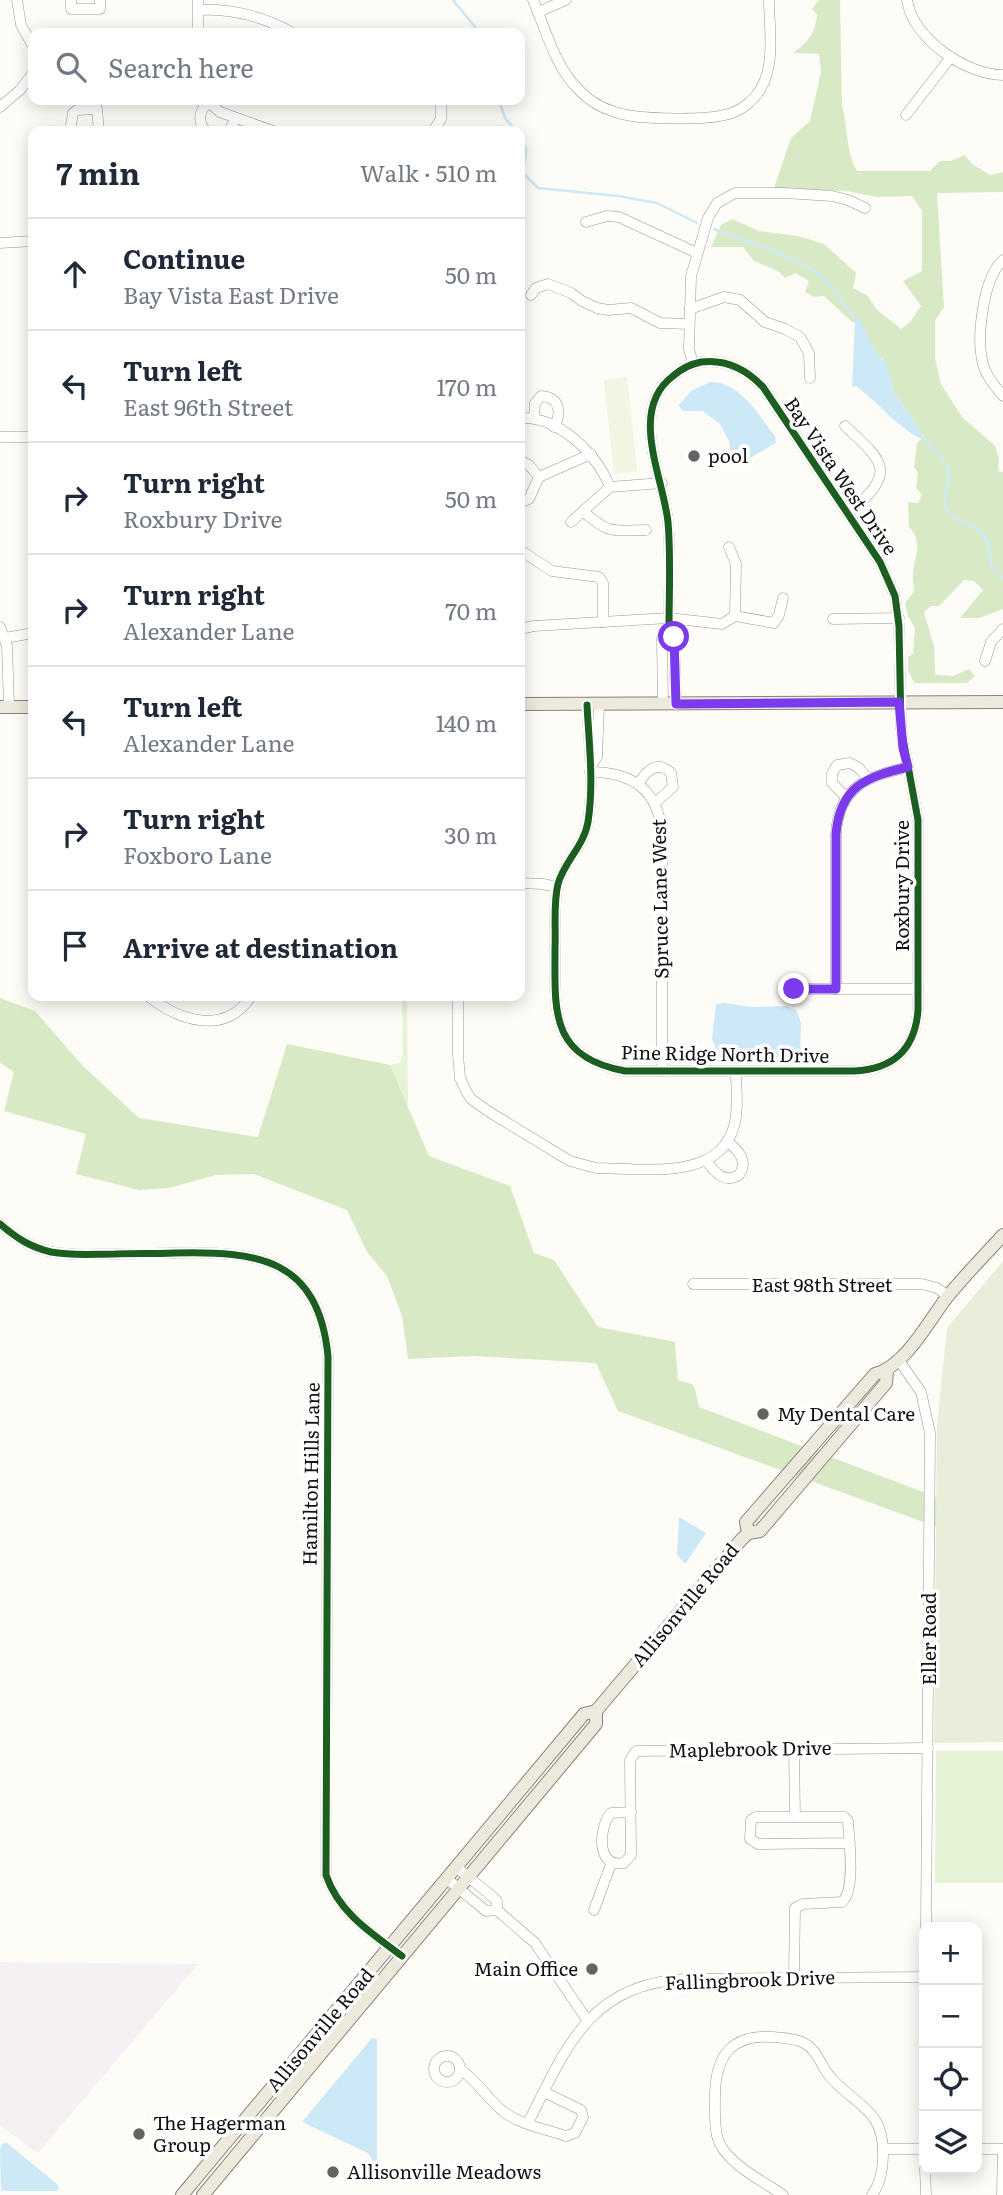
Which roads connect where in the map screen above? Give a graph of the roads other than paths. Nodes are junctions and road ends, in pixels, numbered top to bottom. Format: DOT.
graph roads {
  1 [pos="17,0"];
  2 [pos="71,0"];
  3 [pos="100,0"];
  4 [pos="533,0"];
  5 [pos="566,0"];
  6 [pos="769,0"];
  7 [pos="907,0"];
  8 [pos="198,5"];
  9 [pos="538,12"];
  10 [pos="198,28"];
  11 [pos="282,28"];
  12 [pos="28,38"];
  13 [pos="951,57"];
  14 [pos="1003,75"];
  15 [pos="28,80"];
  16 [pos="93,105"];
  17 [pos="96,105"];
  18 [pos="205,105"];
  19 [pos="212,105"];
  20 [pos="442,105"];
  21 [pos="0,107"];
  22 [pos="906,115"];
  23 [pos="236,118"];
  24 [pos="71,126"];
  25 [pos="98,126"];
  26 [pos="204,126"];
  27 [pos="232,126"];
  28 [pos="259,126"];
  29 [pos="437,126"];
  30 [pos="865,208"];
  31 [pos="586,222"];
  32 [pos="28,242"];
  33 [pos="0,243"];
  34 [pos="697,253"];
  35 [pos="1003,260"];
  36 [pos="531,295"];
  37 [pos="690,309"];
  38 [pos="689,324"];
  39 [pos="693,363"];
  40 [pos="810,378"];
  41 [pos="1003,396"];
  42 [pos="525,418"];
  43 [pos="534,418"];
  44 [pos="845,426"];
  45 [pos="554,427"];
  46 [pos="0,437"];
  47 [pos="28,437"];
  48 [pos="591,454"];
  49 [pos="525,463"];
  50 [pos="539,477"];
  51 [pos="662,483"];
  52 [pos="610,487"];
  53 [pos="525,501"];
  54 [pos="584,512"];
  55 [pos="848,514"];
  56 [pos="571,522"];
  57 [pos="646,530"];
  58 [pos="729,547"];
  59 [pos="525,553"];
  60 [pos="783,598"];
  61 [pos="735,616"];
  62 [pos="899,618"];
  63 [pos="833,619"];
  64 [pos="603,621"];
  65 [pos="669,624"];
  66 [pos="0,627"];
  67 [pos="525,628"];
  68 [pos="1003,629"];
  69 [pos="28,634"];
  70 [pos="5,638"];
  71 [pos="985,662"];
  72 [pos="899,702"];
  73 [pos="1003,702"];
  74 [pos="525,704"];
  75 [pos="670,704"];
  76 [pos="593,705"];
  77 [pos="4,707"];
  78 [pos="28,707"];
  79 [pos="908,767"];
  80 [pos="591,769"];
  81 [pos="868,779"];
  82 [pos="638,785"];
  83 [pos="846,797"];
  84 [pos="655,803"];
  85 [pos="525,883"];
  86 [pos="557,887"];
  87 [pos="794,989"];
  88 [pos="836,989"];
  89 [pos="918,989"];
  90 [pos="154,1001"];
  91 [pos="247,1001"];
  92 [pos="458,1001"];
  93 [pos="890,1063"];
  94 [pos="662,1071"];
  95 [pos="736,1072"];
  96 [pos="727,1141"];
  97 [pos="706,1161"];
  98 [pos="0,1224"];
  99 [pos="1003,1235"];
  100 [pos="693,1283"];
  101 [pos="948,1296"];
  102 [pos="898,1359"];
  103 [pos="596,1711"];
  104 [pos="928,1748"];
  105 [pos="794,1749"];
  106 [pos="631,1812"];
  107 [pos="795,1816"];
  108 [pos="850,1843"];
  109 [pos="611,1864"];
  110 [pos="456,1867"];
  111 [pos="468,1877"];
  112 [pos="446,1878"];
  113 [pos="458,1889"];
  114 [pos="497,1910"];
  115 [pos="594,1910"];
  116 [pos="926,1922"];
  117 [pos="389,1947"];
  118 [pos="402,1956"];
  119 [pos="919,1977"];
  120 [pos="794,1978"];
  121 [pos="587,2021"];
  122 [pos="460,2069"];
  123 [pos="544,2092"];
  124 [pos="528,2123"];
  125 [pos="883,2149"];
  126 [pos="919,2149"];
  127 [pos="982,2149"];
  128 [pos="1003,2149"];
  129 [pos="926,2174"];
  130 [pos="182,2195"];
  131 [pos="203,2195"];
  132 [pos="783,2195"];
  133 [pos="872,2195"];
  134 [pos="926,2195"];
  135 [pos="1002,2195"];
  1 -- 12 [label="street"];
  2 -- 3 [label="street"];
  4 -- 9 [label="street"];
  5 -- 9 [label="street"];
  6 -- 9 [label="street"];
  7 -- 13 [label="street"];
  8 -- 10 [label="street"];
  8 -- 11 [label="street"];
  13 -- 14 [label="street"];
  13 -- 22 [label="street"];
  15 -- 21 [label="street"];
  16 -- 24 [label="street"];
  17 -- 25 [label="street"];
  18 -- 26 [label="street"];
  19 -- 23 [label="street"];
  20 -- 29 [label="street"];
  23 -- 27 [label="street"];
  23 -- 28 [label="street"];
  30 -- 34 [label="street"];
  31 -- 34 [label="street"];
  32 -- 33 [label="street"];
  34 -- 37 [label="street"];
  35 -- 41 [label="street"];
  36 -- 38 [label="street"];
  37 -- 38 [label="street"];
  37 -- 40 [label="street"];
  38 -- 39 [label="street"];
  39 -- 51 [label="street"];
  39 -- 55 [label="street, Bay Vista West Drive"];
  42 -- 43 [label="street"];
  43 -- 45 [label="street"];
  43 -- 45 [label="street"];
  44 -- 55 [label="street"];
  45 -- 48 [label="street"];
  46 -- 47 [label="street"];
  48 -- 50 [label="street"];
  48 -- 52 [label="street"];
  49 -- 50 [label="street"];
  50 -- 53 [label="street"];
  51 -- 52 [label="street"];
  51 -- 65 [label="street"];
  52 -- 54 [label="street"];
  54 -- 56 [label="street"];
  54 -- 57 [label="street"];
  55 -- 62 [label="street, Bay Vista West Drive"];
  58 -- 61 [label="street"];
  59 -- 64 [label="street"];
  60 -- 61 [label="street"];
  61 -- 65 [label="street"];
  62 -- 63 [label="street"];
  62 -- 72 [label="street, Bay Vista West Drive"];
  64 -- 65 [label="street"];
  64 -- 67 [label="street"];
  65 -- 75 [label="street"];
  66 -- 70 [label="street"];
  68 -- 71 [label="street"];
  69 -- 70 [label="street"];
  70 -- 77 [label="street"];
  72 -- 73 [label="main road"];
  72 -- 75 [label="main road"];
  72 -- 79 [label="street, Roxbury Drive"];
  74 -- 76 [label="main road"];
  75 -- 76 [label="main road"];
  76 -- 80 [label="street"];
  77 -- 78 [label="main road"];
  79 -- 81 [label="street"];
  79 -- 89 [label="street, Roxbury Drive"];
  80 -- 82 [label="street, Spruce Lane West"];
  80 -- 86 [label="street"];
  81 -- 83 [label="street"];
  81 -- 83 [label="street"];
  82 -- 84 [label="street, Spruce Lane West"];
  82 -- 84 [label="street"];
  83 -- 88 [label="street"];
  84 -- 94 [label="street, Spruce Lane West"];
  85 -- 86 [label="street"];
  86 -- 94 [label="street, Pine Ridge North Drive"];
  87 -- 88 [label="street"];
  88 -- 89 [label="street"];
  89 -- 93 [label="street, Roxbury Drive"];
  90 -- 91 [label="street"];
  92 -- 97 [label="street"];
  93 -- 95 [label="street, Pine Ridge North Drive"];
  94 -- 95 [label="street, Pine Ridge North Drive"];
  95 -- 96 [label="street"];
  96 -- 97 [label="street"];
  96 -- 97 [label="street"];
  98 -- 117 [label="street, Hamilton Hills Lane"];
  99 -- 101 [label="main road, Allisonville Road"];
  100 -- 101 [label="street, East 98th Street"];
  101 -- 102 [label="main road, Allisonville Road"];
  102 -- 103 [label="main road, Allisonville Road"];
  102 -- 104 [label="street, Eller Road"];
  103 -- 110 [label="main road, Allisonville Road"];
  103 -- 111 [label="main road, Allisonville Road"];
  104 -- 105 [label="street, Maplebrook Drive"];
  104 -- 116 [label="street, Eller Road"];
  105 -- 106 [label="street, Maplebrook Drive"];
  105 -- 107 [label="street"];
  106 -- 109 [label="street, Maplebrook Drive"];
  106 -- 109 [label="street"];
  107 -- 108 [label="street"];
  107 -- 108 [label="street"];
  108 -- 120 [label="street"];
  109 -- 115 [label="street, Maplebrook Drive"];
  110 -- 111 [label="street"];
  110 -- 112 [label="main road, Allisonville Road"];
  111 -- 113 [label="main road, Allisonville Road"];
  111 -- 114 [label="street"];
  112 -- 113 [label="street"];
  112 -- 117 [label="main road, Allisonville Road"];
  113 -- 114 [label="street"];
  113 -- 118 [label="main road, Allisonville Road"];
  114 -- 121 [label="street"];
  117 -- 118 [label="street, Hamilton Hills Lane"];
  117 -- 130 [label="main road, Allisonville Road"];
  118 -- 131 [label="main road, Allisonville Road"];
  119 -- 120 [label="street, Fallingbrook Drive"];
  120 -- 121 [label="street, Fallingbrook Drive"];
  121 -- 123 [label="street, Fallingbrook Drive"];
  122 -- 124 [label="street"];
  123 -- 124 [label="street, Fallingbrook Drive"];
  123 -- 124 [label="street"];
  125 -- 126 [label="street"];
  125 -- 132 [label="street"];
  125 -- 133 [label="street"];
  127 -- 128 [label="street"];
  128 -- 135 [label="street"];
  129 -- 134 [label="street"];
}
